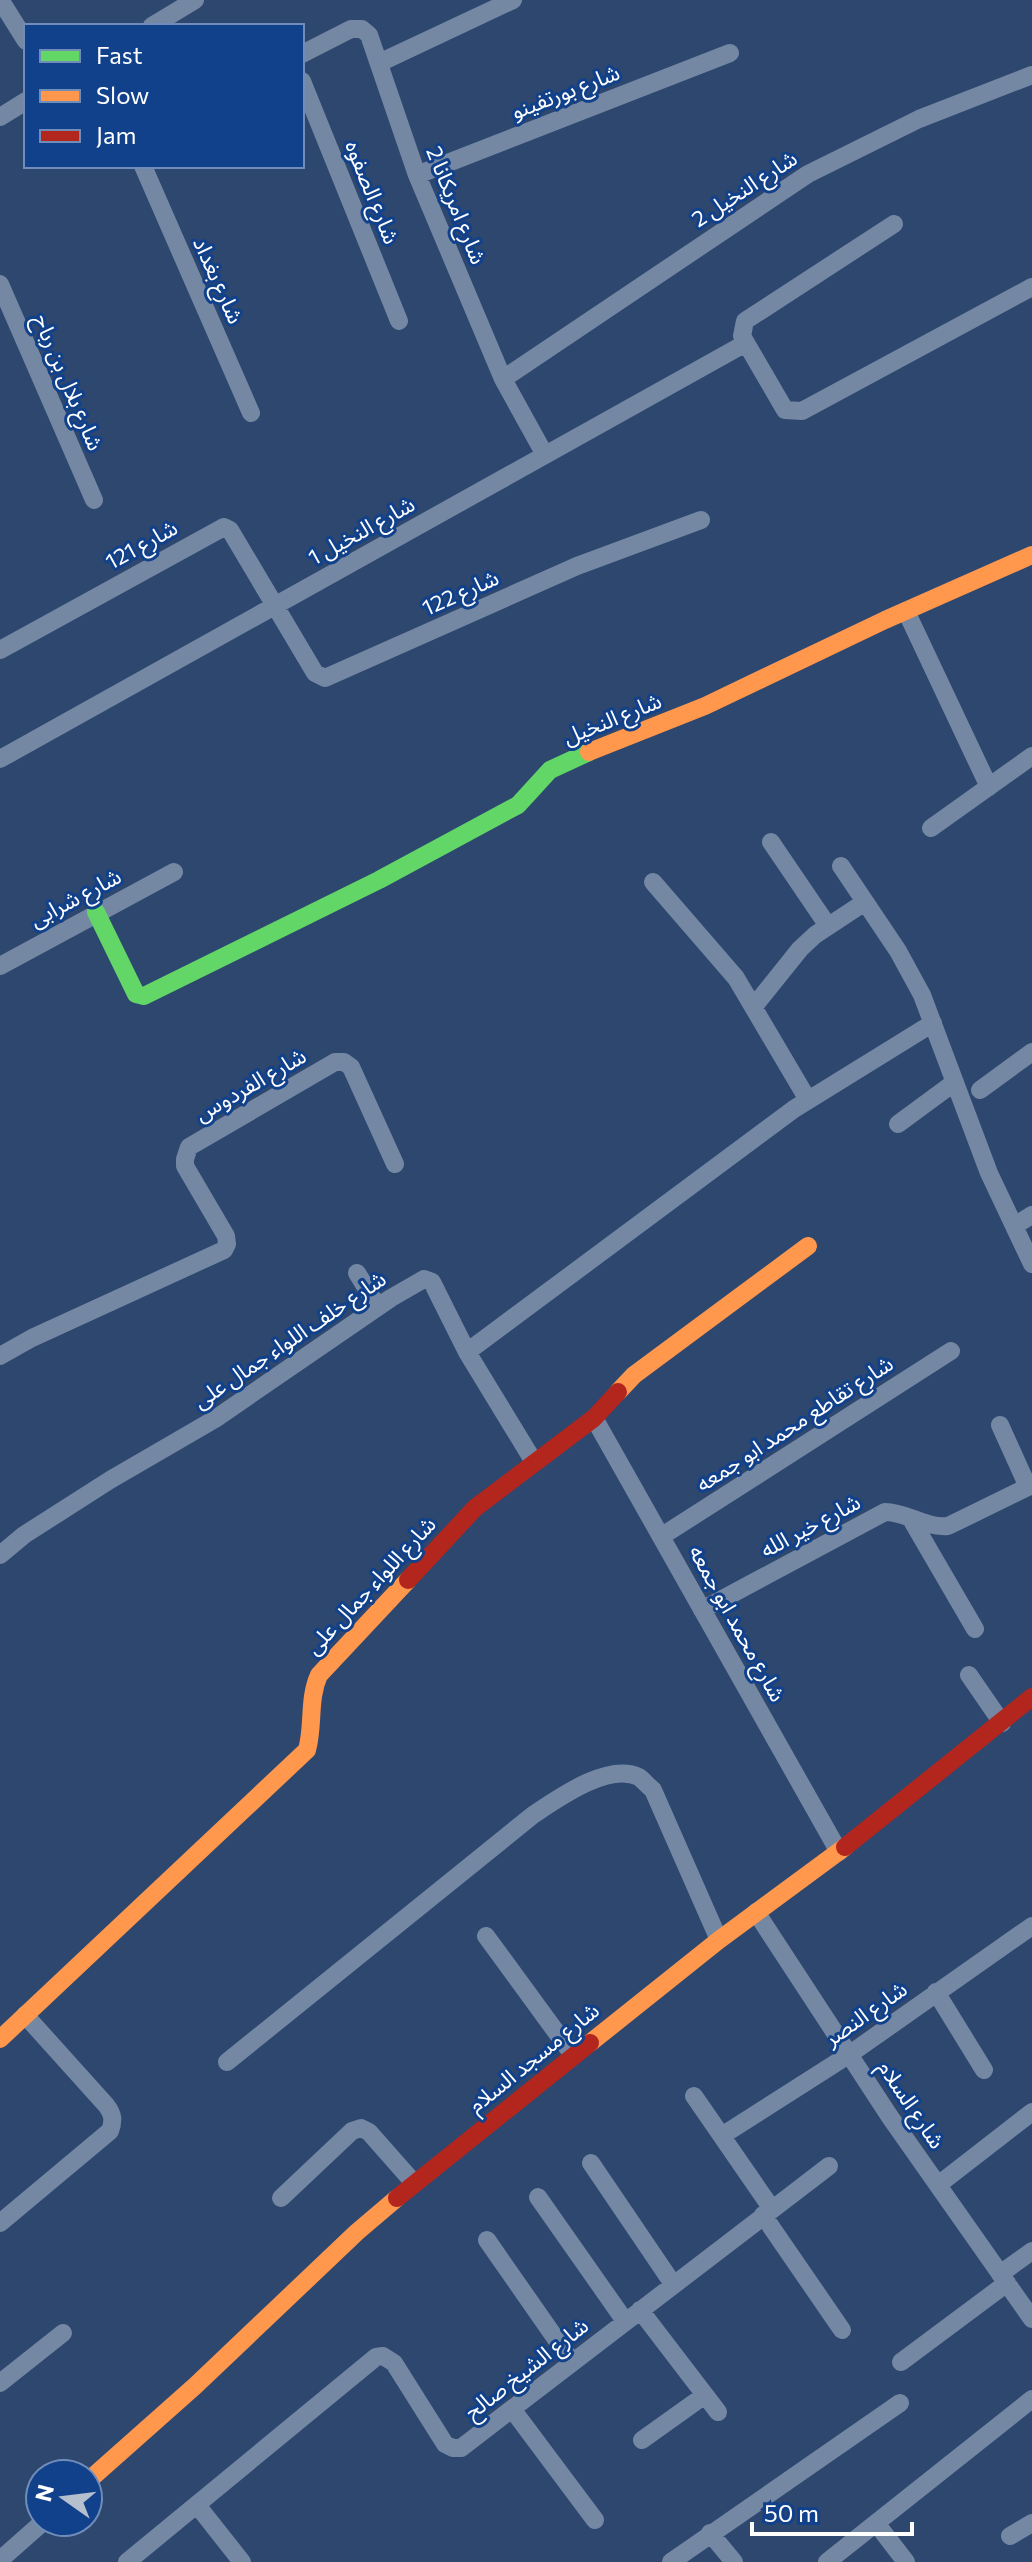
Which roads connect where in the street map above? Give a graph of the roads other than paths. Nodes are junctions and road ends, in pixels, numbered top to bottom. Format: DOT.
graph roads {
  1 [pos="513,0"];
  2 [pos="1,1"];
  3 [pos="183,3"];
  4 [pos="155,24"];
  5 [pos="24,38"];
  6 [pos="304,53"];
  7 [pos="730,53"];
  8 [pos="379,63"];
  9 [pos="1032,75"];
  10 [pos="304,86"];
  11 [pos="24,102"];
  12 [pos="0,117"];
  13 [pos="144,168"];
  14 [pos="417,175"];
  15 [pos="894,224"];
  16 [pos="0,284"];
  17 [pos="1032,287"];
  18 [pos="399,321"];
  19 [pos="746,343"];
  20 [pos="503,379"];
  21 [pos="251,413"];
  22 [pos="545,455"];
  23 [pos="94,500"];
  24 [pos="701,520"];
  25 [pos="1032,555"];
  26 [pos="273,606"];
  27 [pos="906,611"];
  28 [pos="0,650"];
  29 [pos="1032,756"];
  30 [pos="0,759"];
  31 [pos="989,787"];
  32 [pos="931,828"];
  33 [pos="771,842"];
  34 [pos="841,866"];
  35 [pos="174,872"];
  36 [pos="653,882"];
  37 [pos="865,902"];
  38 [pos="96,912"];
  39 [pos="828,926"];
  40 [pos="0,966"];
  41 [pos="755,1005"];
  42 [pos="933,1023"];
  43 [pos="1032,1052"];
  44 [pos="955,1082"];
  45 [pos="980,1090"];
  46 [pos="808,1100"];
  47 [pos="898,1124"];
  48 [pos="395,1164"];
  49 [pos="1032,1215"];
  50 [pos="1014,1226"];
  51 [pos="808,1246"];
  52 [pos="1032,1264"];
  53 [pos="357,1273"];
  54 [pos="378,1307"];
  55 [pos="951,1351"];
  56 [pos="467,1352"];
  57 [pos="0,1356"];
  58 [pos="594,1418"];
  59 [pos="1000,1425"];
  60 [pos="534,1462"];
  61 [pos="1030,1486"];
  62 [pos="911,1519"];
  63 [pos="662,1536"];
  64 [pos="0,1555"];
  65 [pos="702,1610"];
  66 [pos="975,1629"];
  67 [pos="969,1675"];
  68 [pos="1032,1697"];
  69 [pos="1002,1723"];
  70 [pos="839,1852"];
  71 [pos="756,1912"];
  72 [pos="1032,1926"];
  73 [pos="486,1936"];
  74 [pos="719,1940"];
  75 [pos="936,1992"];
  76 [pos="25,2015"];
  77 [pos="0,2039"];
  78 [pos="850,2054"];
  79 [pos="573,2055"];
  80 [pos="227,2062"];
  81 [pos="984,2070"];
  82 [pos="694,2096"];
  83 [pos="1032,2112"];
  84 [pos="723,2135"];
  85 [pos="591,2163"];
  86 [pos="829,2166"];
  87 [pos="414,2183"];
  88 [pos="938,2185"];
  89 [pos="538,2197"];
  90 [pos="281,2198"];
  91 [pos="768,2212"];
  92 [pos="0,2223"];
  93 [pos="487,2240"];
  94 [pos="1032,2251"];
  95 [pos="1004,2278"];
  96 [pos="673,2284"];
  97 [pos="632,2315"];
  98 [pos="1032,2319"];
  99 [pos="842,2330"];
  100 [pos="63,2333"];
  101 [pos="572,2362"];
  102 [pos="901,2362"];
  103 [pos="0,2383"];
  104 [pos="705,2395"];
  105 [pos="1032,2399"];
  106 [pos="900,2403"];
  107 [pos="512,2409"];
  108 [pos="718,2412"];
  109 [pos="642,2440"];
  110 [pos="104,2467"];
  111 [pos="197,2505"];
  112 [pos="595,2520"];
  113 [pos="876,2523"];
  114 [pos="1032,2523"];
  115 [pos="710,2533"];
  116 [pos="1010,2536"];
  117 [pos="27,2538"];
  118 [pos="5,2559"];
  119 [pos="127,2562"];
  120 [pos="242,2562"];
  121 [pos="671,2562"];
  122 [pos="734,2562"];
  123 [pos="827,2562"];
  124 [pos="906,2562"];
  1 -- 8 [label="street"];
  2 -- 5 [label="street"];
  3 -- 4 [label="street"];
  6 -- 8 [label="street, شارع امريكانا 2"];
  7 -- 14 [label="street, شارع بورتفينو"];
  8 -- 14 [label="street, شارع امريكانا 2"];
  9 -- 20 [label="street, شارع النخيل 2"];
  10 -- 18 [label="street, شارع الصفوه"];
  11 -- 12 [label="street"];
  13 -- 21 [label="street, شارع بغداد"];
  14 -- 20 [label="street, شارع امريكانا 2"];
  15 -- 19 [label="street"];
  16 -- 23 [label="street, شارع بلال بن رباح"];
  17 -- 19 [label="street"];
  19 -- 22 [label="street, شارع النخيل 1"];
  20 -- 22 [label="street, شارع امريكانا 2"];
  22 -- 26 [label="street, شارع النخيل 1"];
  24 -- 26 [label="street, شارع 122"];
  25 -- 27 [label="street, شارع النخيل"];
  26 -- 28 [label="street, شارع 121"];
  26 -- 30 [label="street, شارع النخيل 1"];
  27 -- 31 [label="street"];
  27 -- 38 [label="street, شارع النخيل"];
  29 -- 31 [label="street"];
  31 -- 32 [label="street"];
  33 -- 39 [label="street"];
  34 -- 37 [label="street"];
  35 -- 38 [label="street, شارع شرابى"];
  36 -- 41 [label="street"];
  37 -- 39 [label="street"];
  37 -- 42 [label="street"];
  38 -- 40 [label="street, شارع شرابى"];
  39 -- 41 [label="street"];
  41 -- 46 [label="street"];
  42 -- 44 [label="street"];
  42 -- 46 [label="street"];
  43 -- 45 [label="street"];
  44 -- 47 [label="street"];
  44 -- 50 [label="street"];
  46 -- 56 [label="street"];
  48 -- 57 [label="street, شارع الفردوس"];
  49 -- 50 [label="street"];
  50 -- 52 [label="street"];
  51 -- 58 [label="street, شارع اللواء جمال على"];
  53 -- 54 [label="street"];
  54 -- 56 [label="street, شارع خلف اللواء جمال على"];
  54 -- 64 [label="street, شارع خلف اللواء جمال على"];
  55 -- 63 [label="street, شارع تقاطع محمد ابو جمعه"];
  56 -- 60 [label="street, شارع خلف اللواء جمال على"];
  58 -- 60 [label="street, شارع اللواء جمال على"];
  58 -- 63 [label="street, شارع محمد ابو جمعه"];
  59 -- 61 [label="street"];
  60 -- 76 [label="street, شارع اللواء جمال على"];
  61 -- 62 [label="street, شارع خير الله"];
  62 -- 65 [label="street, شارع خير الله"];
  62 -- 66 [label="street"];
  63 -- 65 [label="street, شارع محمد ابو جمعه"];
  65 -- 70 [label="street, شارع محمد ابو جمعه"];
  67 -- 69 [label="street"];
  68 -- 69 [label="street, شارع مسجد السلام"];
  69 -- 70 [label="street, شارع مسجد السلام"];
  70 -- 71 [label="street, شارع مسجد السلام"];
  71 -- 74 [label="street, شارع مسجد السلام"];
  71 -- 78 [label="street, شارع السلام"];
  72 -- 75 [label="street, شارع النصر"];
  73 -- 79 [label="street"];
  74 -- 79 [label="street, شارع مسجد السلام"];
  74 -- 80 [label="street"];
  75 -- 78 [label="street, شارع النصر"];
  75 -- 81 [label="street"];
  76 -- 77 [label="street, شارع اللواء جمال على"];
  76 -- 92 [label="street"];
  78 -- 84 [label="street, شارع النصر"];
  78 -- 88 [label="street, شارع السلام"];
  79 -- 87 [label="street, شارع مسجد السلام"];
  82 -- 84 [label="street"];
  83 -- 88 [label="street"];
  84 -- 91 [label="street"];
  85 -- 96 [label="street"];
  86 -- 91 [label="street, شارع الشيخ صالح"];
  87 -- 90 [label="street"];
  87 -- 110 [label="street, شارع مسجد السلام"];
  88 -- 95 [label="street, شارع السلام"];
  89 -- 97 [label="street"];
  91 -- 96 [label="street, شارع الشيخ صالح"];
  91 -- 99 [label="street"];
  93 -- 101 [label="street"];
  94 -- 95 [label="street"];
  95 -- 98 [label="street, شارع السلام"];
  95 -- 102 [label="street"];
  96 -- 97 [label="street, شارع الشيخ صالح"];
  97 -- 101 [label="street, شارع الشيخ صالح"];
  97 -- 104 [label="street"];
  100 -- 103 [label="street"];
  101 -- 107 [label="street, شارع الشيخ صالح"];
  104 -- 108 [label="street"];
  104 -- 109 [label="street"];
  105 -- 113 [label="street"];
  106 -- 115 [label="street"];
  107 -- 111 [label="street, شارع الشيخ صالح"];
  107 -- 112 [label="street"];
  111 -- 119 [label="street, شارع الشيخ صالح"];
  111 -- 120 [label="street"];
  113 -- 123 [label="street"];
  113 -- 124 [label="street"];
  114 -- 116 [label="street"];
  115 -- 121 [label="street"];
  115 -- 122 [label="street"];
  117 -- 118 [label="street"];
}
